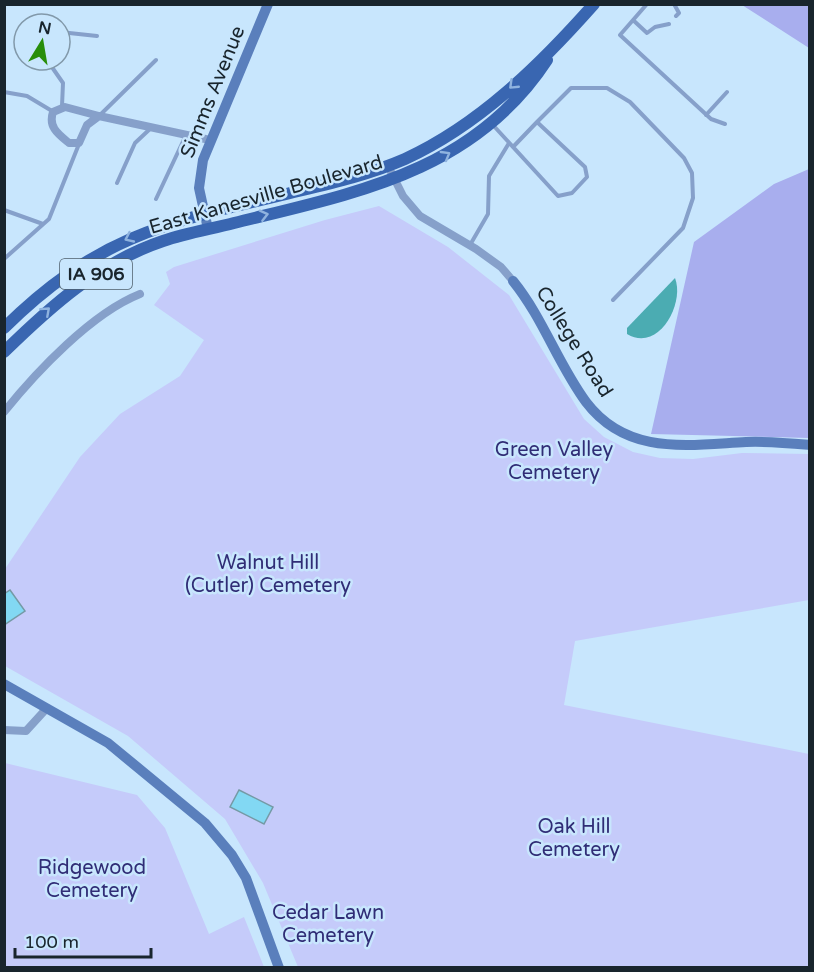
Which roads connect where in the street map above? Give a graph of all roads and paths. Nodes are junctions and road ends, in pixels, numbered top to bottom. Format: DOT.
graph roads {
  1 [pos="268,4"];
  2 [pos="594,4"];
  3 [pos="647,4"];
  4 [pos="674,4"];
  5 [pos="676,16"];
  6 [pos="633,21"];
  7 [pos="669,24"];
  8 [pos="72,33"];
  9 [pos="97,36"];
  10 [pos="556,46"];
  11 [pos="156,60"];
  12 [pos="55,72"];
  13 [pos="4,92"];
  14 [pos="727,92"];
  15 [pos="62,107"];
  16 [pos="53,112"];
  17 [pos="706,115"];
  18 [pos="99,116"];
  19 [pos="537,122"];
  20 [pos="492,123"];
  21 [pos="724,124"];
  22 [pos="152,127"];
  23 [pos="186,135"];
  24 [pos="210,140"];
  25 [pos="79,143"];
  26 [pos="509,143"];
  27 [pos="513,147"];
  28 [pos="388,166"];
  29 [pos="393,180"];
  30 [pos="117,183"];
  31 [pos="156,199"];
  32 [pos="4,210"];
  33 [pos="204,213"];
  34 [pos="43,224"];
  35 [pos="208,229"];
  36 [pos="470,245"];
  37 [pos="4,259"];
  38 [pos="513,281"];
  39 [pos="140,294"];
  40 [pos="613,300"];
  41 [pos="4,328"];
  42 [pos="4,352"];
  43 [pos="4,412"];
  44 [pos="810,445"];
  45 [pos="4,684"];
  46 [pos="47,708"];
  47 [pos="4,730"];
  48 [pos="279,968"];
  1 -- 24 [label="street, Simms Avenue"];
  2 -- 10 [label="main road, East Kanesville Boulevard / IA 906"];
  3 -- 6 [label="lane"];
  4 -- 5 [label="lane"];
  6 -- 7 [label="lane"];
  6 -- 17 [label="lane"];
  8 -- 9 [label="lane"];
  10 -- 20 [label="main road, East Kanesville Boulevard / IA 906"];
  10 -- 28 [label="main road, East Kanesville Boulevard / IA 906, one-way"];
  11 -- 18 [label="lane"];
  12 -- 15 [label="lane"];
  13 -- 16 [label="lane"];
  14 -- 17 [label="lane"];
  15 -- 16 [label="street"];
  15 -- 18 [label="street"];
  16 -- 25 [label="street"];
  17 -- 21 [label="lane"];
  18 -- 22 [label="street"];
  18 -- 25 [label="street"];
  19 -- 27 [label="lane"];
  19 -- 27 [label="lane"];
  19 -- 40 [label="lane"];
  20 -- 26 [label="lane"];
  29 -- 20 [label="main road, East Kanesville Boulevard / IA 906, one-way"];
  22 -- 23 [label="street"];
  22 -- 30 [label="lane"];
  23 -- 24 [label="street"];
  23 -- 31 [label="lane"];
  24 -- 33 [label="street, Simms Avenue"];
  25 -- 34 [label="lane"];
  26 -- 27 [label="lane"];
  26 -- 36 [label="lane"];
  28 -- 29 [label="street, College Road"];
  28 -- 33 [label="main road, East Kanesville Boulevard / IA 906"];
  35 -- 29 [label="main road, East Kanesville Boulevard / IA 906, one-way"];
  29 -- 36 [label="street, College Road"];
  32 -- 34 [label="lane"];
  33 -- 35 [label="street, Simms Avenue"];
  33 -- 41 [label="main road, East Kanesville Boulevard / IA 906, one-way"];
  34 -- 37 [label="lane"];
  42 -- 35 [label="main road, East Kanesville Boulevard / IA 906, one-way"];
  36 -- 38 [label="street, College Road"];
  38 -- 44 [label="street, College Road"];
  39 -- 43 [label="street"];
  45 -- 46 [label="street"];
  46 -- 47 [label="street"];
  46 -- 48 [label="street"];
}
